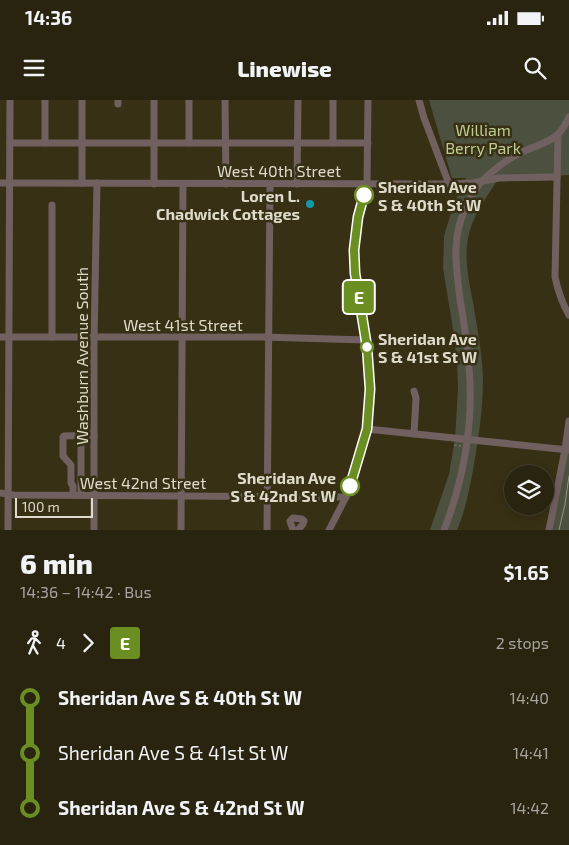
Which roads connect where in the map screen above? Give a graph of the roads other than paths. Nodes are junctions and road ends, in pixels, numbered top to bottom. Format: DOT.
graph roads {
  1 [pos="10,100"];
  2 [pos="45,100"];
  3 [pos="82,100"];
  4 [pos="154,100"];
  5 [pos="189,100"];
  6 [pos="225,100"];
  7 [pos="298,100"];
  8 [pos="333,100"];
  9 [pos="368,100"];
  10 [pos="419,100"];
  11 [pos="569,117"];
  12 [pos="558,135"];
  13 [pos="10,143"];
  14 [pos="45,143"];
  15 [pos="82,143"];
  16 [pos="154,143"];
  17 [pos="189,143"];
  18 [pos="226,143"];
  19 [pos="298,143"];
  20 [pos="333,143"];
  21 [pos="368,144"];
  22 [pos="557,177"];
  23 [pos="483,180"];
  24 [pos="0,183"];
  25 [pos="10,183"];
  26 [pos="82,183"];
  27 [pos="97,183"];
  28 [pos="154,184"];
  29 [pos="182,184"];
  30 [pos="226,184"];
  31 [pos="270,184"];
  32 [pos="297,184"];
  33 [pos="367,184"];
  34 [pos="449,184"];
  35 [pos="52,204"];
  36 [pos="569,315"];
  37 [pos="0,337"];
  38 [pos="10,337"];
  39 [pos="52,337"];
  40 [pos="94,337"];
  41 [pos="182,337"];
  42 [pos="269,338"];
  43 [pos="366,340"];
  44 [pos="414,391"];
  45 [pos="569,421"];
  46 [pos="367,429"];
  47 [pos="414,434"];
  48 [pos="94,435"];
  49 [pos="80,436"];
  50 [pos="467,440"];
  51 [pos="567,450"];
  52 [pos="77,486"];
  53 [pos="0,493"];
  54 [pos="9,494"];
  55 [pos="77,496"];
  56 [pos="94,496"];
  57 [pos="180,496"];
  58 [pos="268,496"];
  59 [pos="346,497"];
  60 [pos="8,530"];
  61 [pos="94,530"];
  62 [pos="180,530"];
  63 [pos="267,530"];
  64 [pos="293,530"];
  65 [pos="298,530"];
  66 [pos="329,530"];
  67 [pos="444,530"];
  68 [pos="549,530"];
  1 -- 13 [label="street"];
  2 -- 14 [label="street"];
  3 -- 15 [label="street"];
  4 -- 16 [label="street"];
  5 -- 17 [label="street"];
  6 -- 18 [label="street"];
  7 -- 19 [label="street"];
  8 -- 20 [label="street"];
  9 -- 21 [label="street"];
  10 -- 34 [label="street"];
  11 -- 12 [label="street"];
  12 -- 22 [label="street"];
  12 -- 23 [label="street"];
  13 -- 14 [label="street"];
  13 -- 25 [label="street"];
  14 -- 15 [label="street"];
  15 -- 16 [label="street"];
  15 -- 26 [label="street"];
  16 -- 17 [label="street"];
  16 -- 28 [label="street"];
  17 -- 18 [label="street"];
  18 -- 19 [label="street"];
  18 -- 30 [label="street"];
  19 -- 20 [label="street"];
  19 -- 32 [label="street"];
  20 -- 21 [label="street"];
  21 -- 33 [label="street"];
  22 -- 23 [label="street, West 40th Street"];
  22 -- 36 [label="street"];
  23 -- 34 [label="street, West 40th Street"];
  23 -- 50 [label="street"];
  24 -- 25 [label="street, West 40th Street"];
  25 -- 26 [label="street, West 40th Street"];
  25 -- 38 [label="street"];
  26 -- 27 [label="street, West 40th Street"];
  27 -- 28 [label="street, West 40th Street"];
  27 -- 40 [label="street, Washburn Avenue South"];
  28 -- 29 [label="street, West 40th Street"];
  29 -- 30 [label="street, West 40th Street"];
  29 -- 41 [label="street"];
  30 -- 31 [label="street, West 40th Street"];
  31 -- 32 [label="street, West 40th Street"];
  31 -- 42 [label="street"];
  32 -- 33 [label="street, West 40th Street"];
  33 -- 34 [label="street, West 40th Street"];
  33 -- 43 [label="street"];
  35 -- 39 [label="street"];
  37 -- 38 [label="street, West 41st Street"];
  38 -- 39 [label="street, West 41st Street"];
  38 -- 54 [label="street"];
  39 -- 40 [label="street, West 41st Street"];
  40 -- 41 [label="street, West 41st Street"];
  40 -- 48 [label="street, Washburn Avenue South"];
  41 -- 42 [label="street, West 41st Street"];
  41 -- 57 [label="street"];
  42 -- 43 [label="street, West 41st Street"];
  42 -- 58 [label="street"];
  43 -- 46 [label="street"];
  44 -- 47 [label="street"];
  45 -- 51 [label="street"];
  46 -- 47 [label="street"];
  46 -- 59 [label="street"];
  47 -- 50 [label="street"];
  48 -- 49 [label="street"];
  48 -- 56 [label="street, Washburn Avenue South"];
  49 -- 52 [label="street"];
  49 -- 52 [label="street"];
  50 -- 51 [label="street"];
  50 -- 67 [label="street"];
  51 -- 68 [label="street"];
  52 -- 55 [label="street"];
  53 -- 54 [label="street, West 42nd Street"];
  54 -- 55 [label="street, West 42nd Street"];
  54 -- 60 [label="street"];
  55 -- 56 [label="street, West 42nd Street"];
  56 -- 57 [label="street, West 42nd Street"];
  56 -- 61 [label="street, Washburn Avenue South"];
  57 -- 58 [label="street, West 42nd Street"];
  57 -- 62 [label="street"];
  58 -- 59 [label="street, West 42nd Street"];
  58 -- 63 [label="street"];
  59 -- 66 [label="street"];
  64 -- 65 [label="street"];
}
